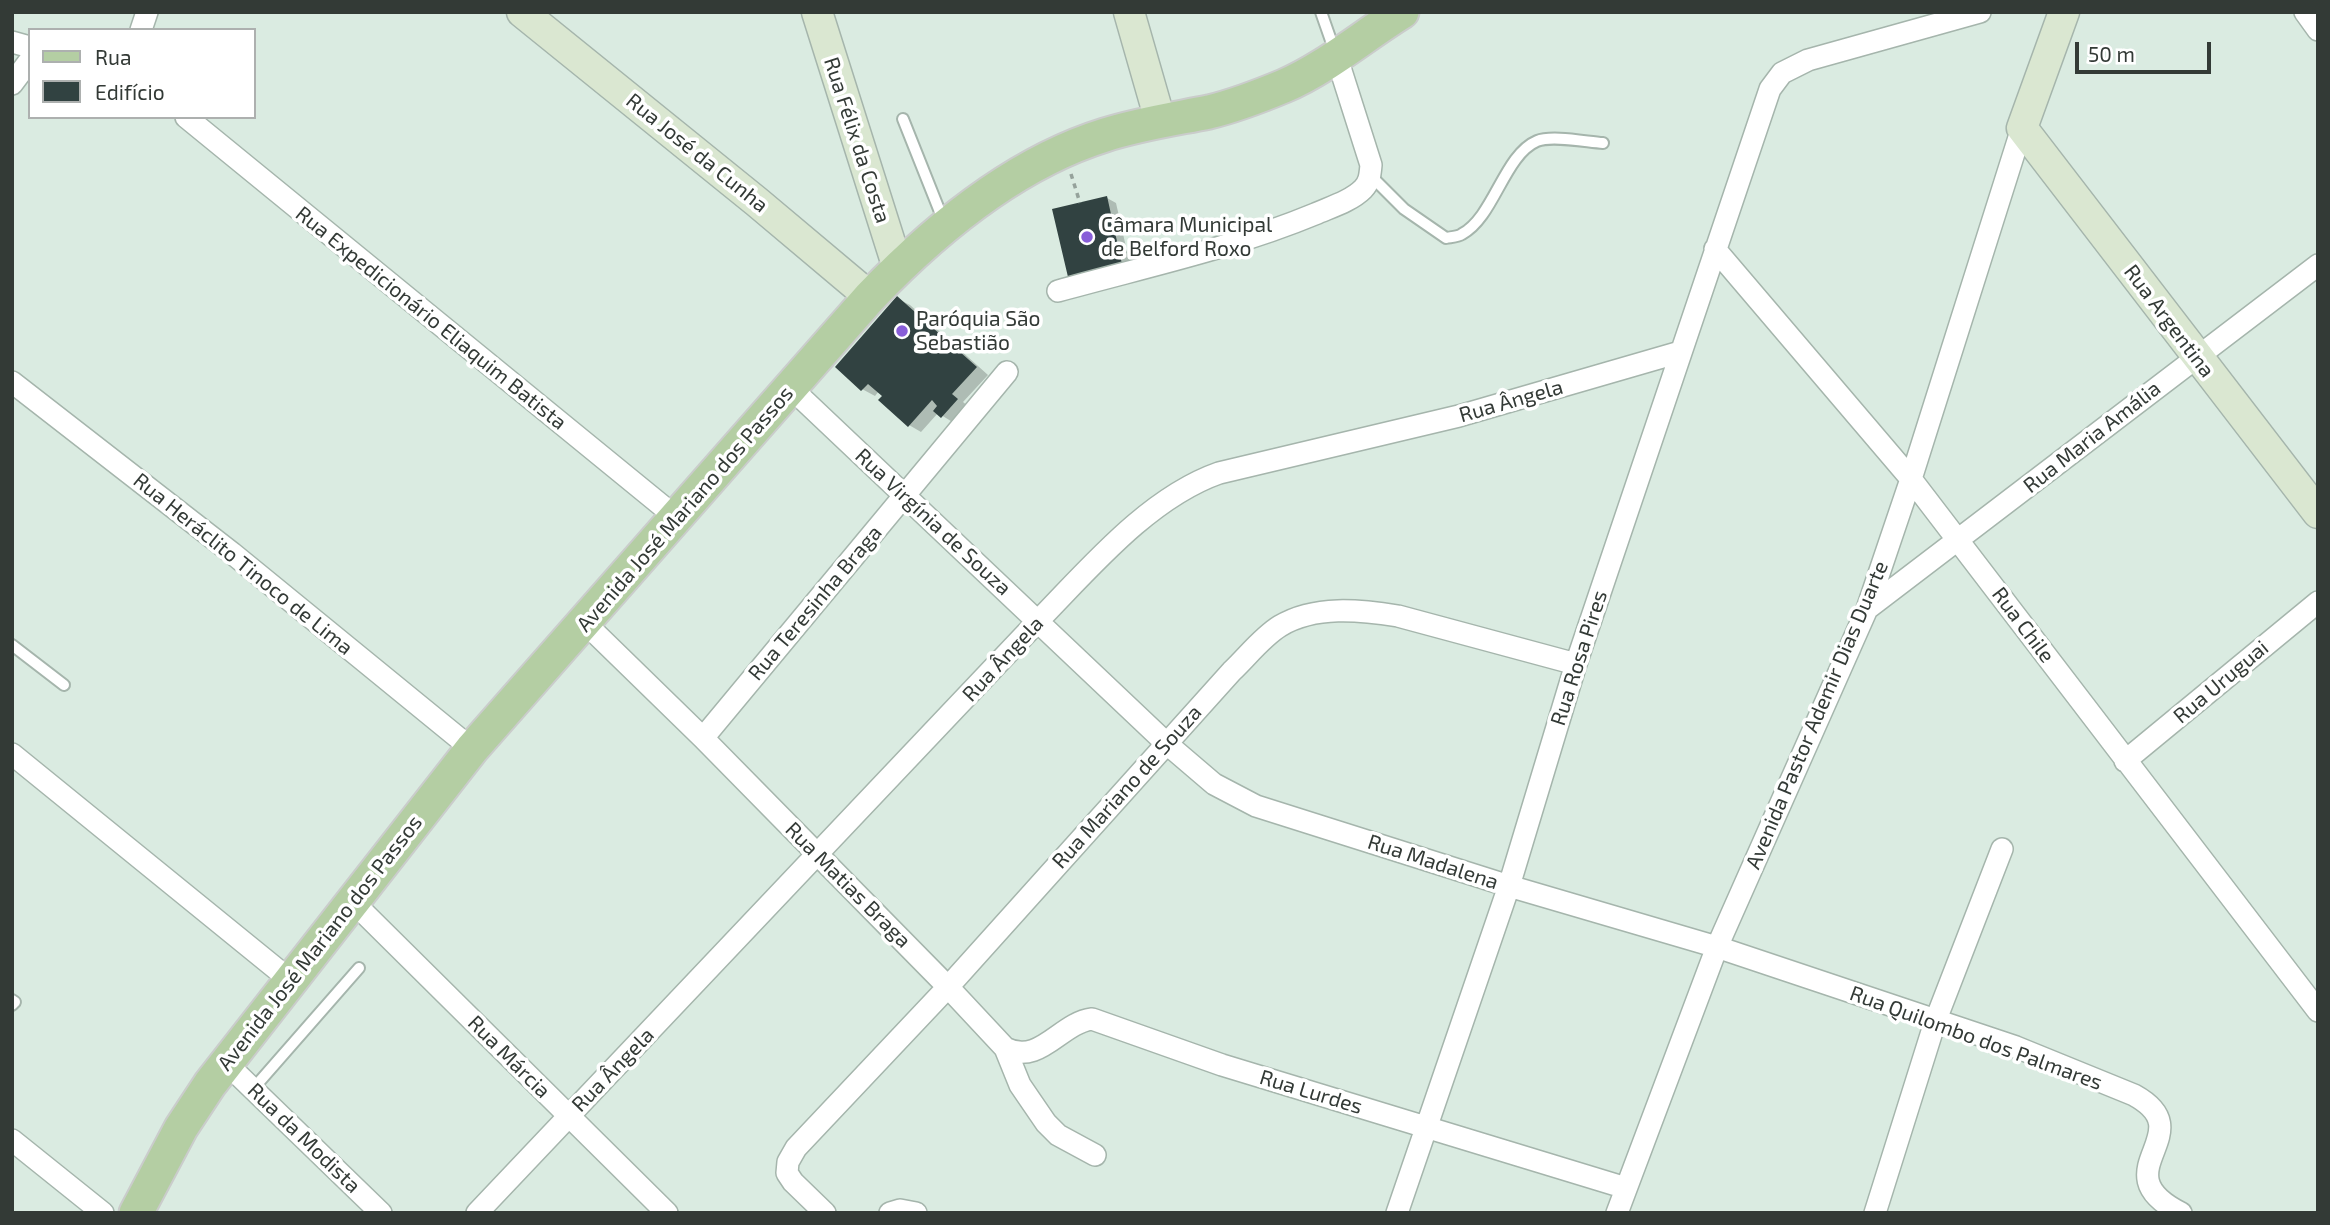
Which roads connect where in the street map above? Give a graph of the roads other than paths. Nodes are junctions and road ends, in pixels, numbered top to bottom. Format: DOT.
graph roads {
  1 [pos="522,12"];
  2 [pos="817,12"];
  3 [pos="1129,12"];
  4 [pos="1321,12"];
  5 [pos="1402,12"];
  6 [pos="1980,12"];
  7 [pos="2064,12"];
  8 [pos="2305,12"];
  9 [pos="2318,30"];
  10 [pos="1336,55"];
  11 [pos="28,63"];
  12 [pos="12,84"];
  13 [pos="188,119"];
  14 [pos="903,119"];
  15 [pos="1160,120"];
  16 [pos="2022,128"];
  17 [pos="1603,143"];
  18 [pos="1370,175"];
  19 [pos="946,228"];
  20 [pos="1715,249"];
  21 [pos="2318,265"];
  22 [pos="898,268"];
  23 [pos="1058,291"];
  24 [pos="870,297"];
  25 [pos="1680,352"];
  26 [pos="2196,356"];
  27 [pos="1007,372"];
  28 [pos="12,382"];
  29 [pos="791,388"];
  30 [pos="1911,479"];
  31 [pos="905,496"];
  32 [pos="2318,513"];
  33 [pos="677,518"];
  34 [pos="1959,540"];
  35 [pos="2318,602"];
  36 [pos="1867,609"];
  37 [pos="1038,621"];
  38 [pos="585,623"];
  39 [pos="12,645"];
  40 [pos="1576,664"];
  41 [pos="64,685"];
  42 [pos="703,738"];
  43 [pos="1166,743"];
  44 [pos="472,749"];
  45 [pos="12,754"];
  46 [pos="2125,761"];
  47 [pos="2002,849"];
  48 [pos="818,854"];
  49 [pos="1509,886"];
  50 [pos="352,901"];
  51 [pos="1717,947"];
  52 [pos="359,968"];
  53 [pos="290,980"];
  54 [pos="948,986"];
  55 [pos="2318,1011"];
  56 [pos="1935,1022"];
  57 [pos="1005,1048"];
  58 [pos="226,1063"];
  59 [pos="253,1088"];
  60 [pos="569,1116"];
  61 [pos="1425,1127"];
  62 [pos="12,1140"];
  63 [pos="1094,1155"];
  64 [pos="1626,1188"];
  65 [pos="103,1213"];
  66 [pos="136,1213"];
  67 [pos="381,1213"];
  68 [pos="477,1213"];
  69 [pos="667,1213"];
  70 [pos="825,1213"];
  71 [pos="890,1213"];
  72 [pos="916,1213"];
  73 [pos="1397,1213"];
  74 [pos="1617,1213"];
  75 [pos="1875,1213"];
  76 [pos="2181,1213"];
  1 -- 24 [label="street, Rua José da Cunha"];
  2 -- 22 [label="street, Rua Félix da Costa"];
  3 -- 15 [label="street"];
  4 -- 10 [label="lane"];
  5 -- 10 [label="main road, Avenida José Mariano dos Passos"];
  6 -- 20 [label="street, Rua Rosa Pires"];
  7 -- 16 [label="street, Avenida Pastor Ademir Dias Duarte"];
  8 -- 9 [label="street"];
  10 -- 15 [label="main road, Avenida José Mariano dos Passos"];
  10 -- 18 [label="street"];
  11 -- 12 [label="street"];
  13 -- 33 [label="street, Rua Expedicionário Eliaquim Batista"];
  14 -- 19 [label="lane"];
  15 -- 19 [label="main road, Avenida José Mariano dos Passos"];
  16 -- 26 [label="street, Rua Argentina"];
  16 -- 30 [label="street, Avenida Pastor Ademir Dias Duarte"];
  17 -- 18 [label="lane"];
  18 -- 23 [label="street"];
  19 -- 22 [label="main road, Avenida José Mariano dos Passos"];
  20 -- 25 [label="street, Rua Rosa Pires"];
  20 -- 30 [label="street, Rua Chile"];
  21 -- 26 [label="street, Rua Maria Amália"];
  22 -- 24 [label="main road, Avenida José Mariano dos Passos"];
  24 -- 29 [label="main road, Avenida José Mariano dos Passos"];
  25 -- 37 [label="street, Rua Ângela"];
  25 -- 40 [label="street, Rua Rosa Pires"];
  26 -- 32 [label="street, Rua Argentina"];
  26 -- 34 [label="street, Rua Maria Amália"];
  27 -- 31 [label="street, Rua Teresinha Braga"];
  28 -- 44 [label="street, Rua Heráclito Tinoco de Lima"];
  29 -- 31 [label="street, Rua Virgínia de Souza"];
  29 -- 33 [label="main road, Avenida José Mariano dos Passos"];
  30 -- 34 [label="street, Rua Chile"];
  30 -- 36 [label="street, Avenida Pastor Ademir Dias Duarte"];
  31 -- 37 [label="street, Rua Virgínia de Souza"];
  31 -- 42 [label="street, Rua Teresinha Braga"];
  33 -- 38 [label="main road, Avenida José Mariano dos Passos"];
  34 -- 36 [label="street, Rua Maria Amália"];
  34 -- 46 [label="street, Rua Chile"];
  35 -- 46 [label="street, Rua Uruguai"];
  36 -- 51 [label="street, Avenida Pastor Ademir Dias Duarte"];
  37 -- 43 [label="street, Rua Virgínia de Souza"];
  37 -- 48 [label="street, Rua Ângela"];
  38 -- 42 [label="street, Rua Matias Braga"];
  38 -- 44 [label="main road, Avenida José Mariano dos Passos"];
  39 -- 41 [label="lane"];
  40 -- 43 [label="street, Rua Mariano de Souza"];
  40 -- 49 [label="street, Rua Rosa Pires"];
  42 -- 48 [label="street, Rua Matias Braga"];
  43 -- 49 [label="street, Rua Madalena"];
  43 -- 54 [label="street, Rua Mariano de Souza"];
  44 -- 50 [label="main road, Avenida José Mariano dos Passos"];
  45 -- 53 [label="street"];
  46 -- 55 [label="street, Rua Chile"];
  47 -- 56 [label="street"];
  48 -- 54 [label="street, Rua Matias Braga"];
  48 -- 60 [label="street, Rua Ângela"];
  49 -- 51 [label="street, Rua Madalena"];
  49 -- 61 [label="street, Rua Rosa Pires"];
  50 -- 53 [label="main road, Avenida José Mariano dos Passos"];
  50 -- 60 [label="street, Rua Márcia"];
  51 -- 56 [label="street, Rua Quilombo dos Palmares"];
  51 -- 64 [label="street, Avenida Pastor Ademir Dias Duarte"];
  52 -- 59 [label="lane"];
  53 -- 58 [label="main road, Avenida José Mariano dos Passos"];
  54 -- 57 [label="street, Rua Matias Braga"];
  54 -- 70 [label="street, Rua Mariano de Souza"];
  56 -- 75 [label="street"];
  56 -- 76 [label="street, Rua Quilombo dos Palmares"];
  57 -- 61 [label="street, Rua Lurdes"];
  57 -- 63 [label="street, Rua Matias Braga"];
  58 -- 59 [label="street, Rua da Modista"];
  58 -- 66 [label="main road, Avenida José Mariano dos Passos"];
  59 -- 67 [label="street, Rua da Modista"];
  60 -- 68 [label="street, Rua Ângela"];
  60 -- 69 [label="street, Rua Márcia"];
  61 -- 64 [label="street, Rua Lurdes"];
  61 -- 73 [label="street, Rua Rosa Pires"];
  62 -- 65 [label="street"];
  64 -- 74 [label="street, Avenida Pastor Ademir Dias Duarte"];
  71 -- 72 [label="street"];
}
